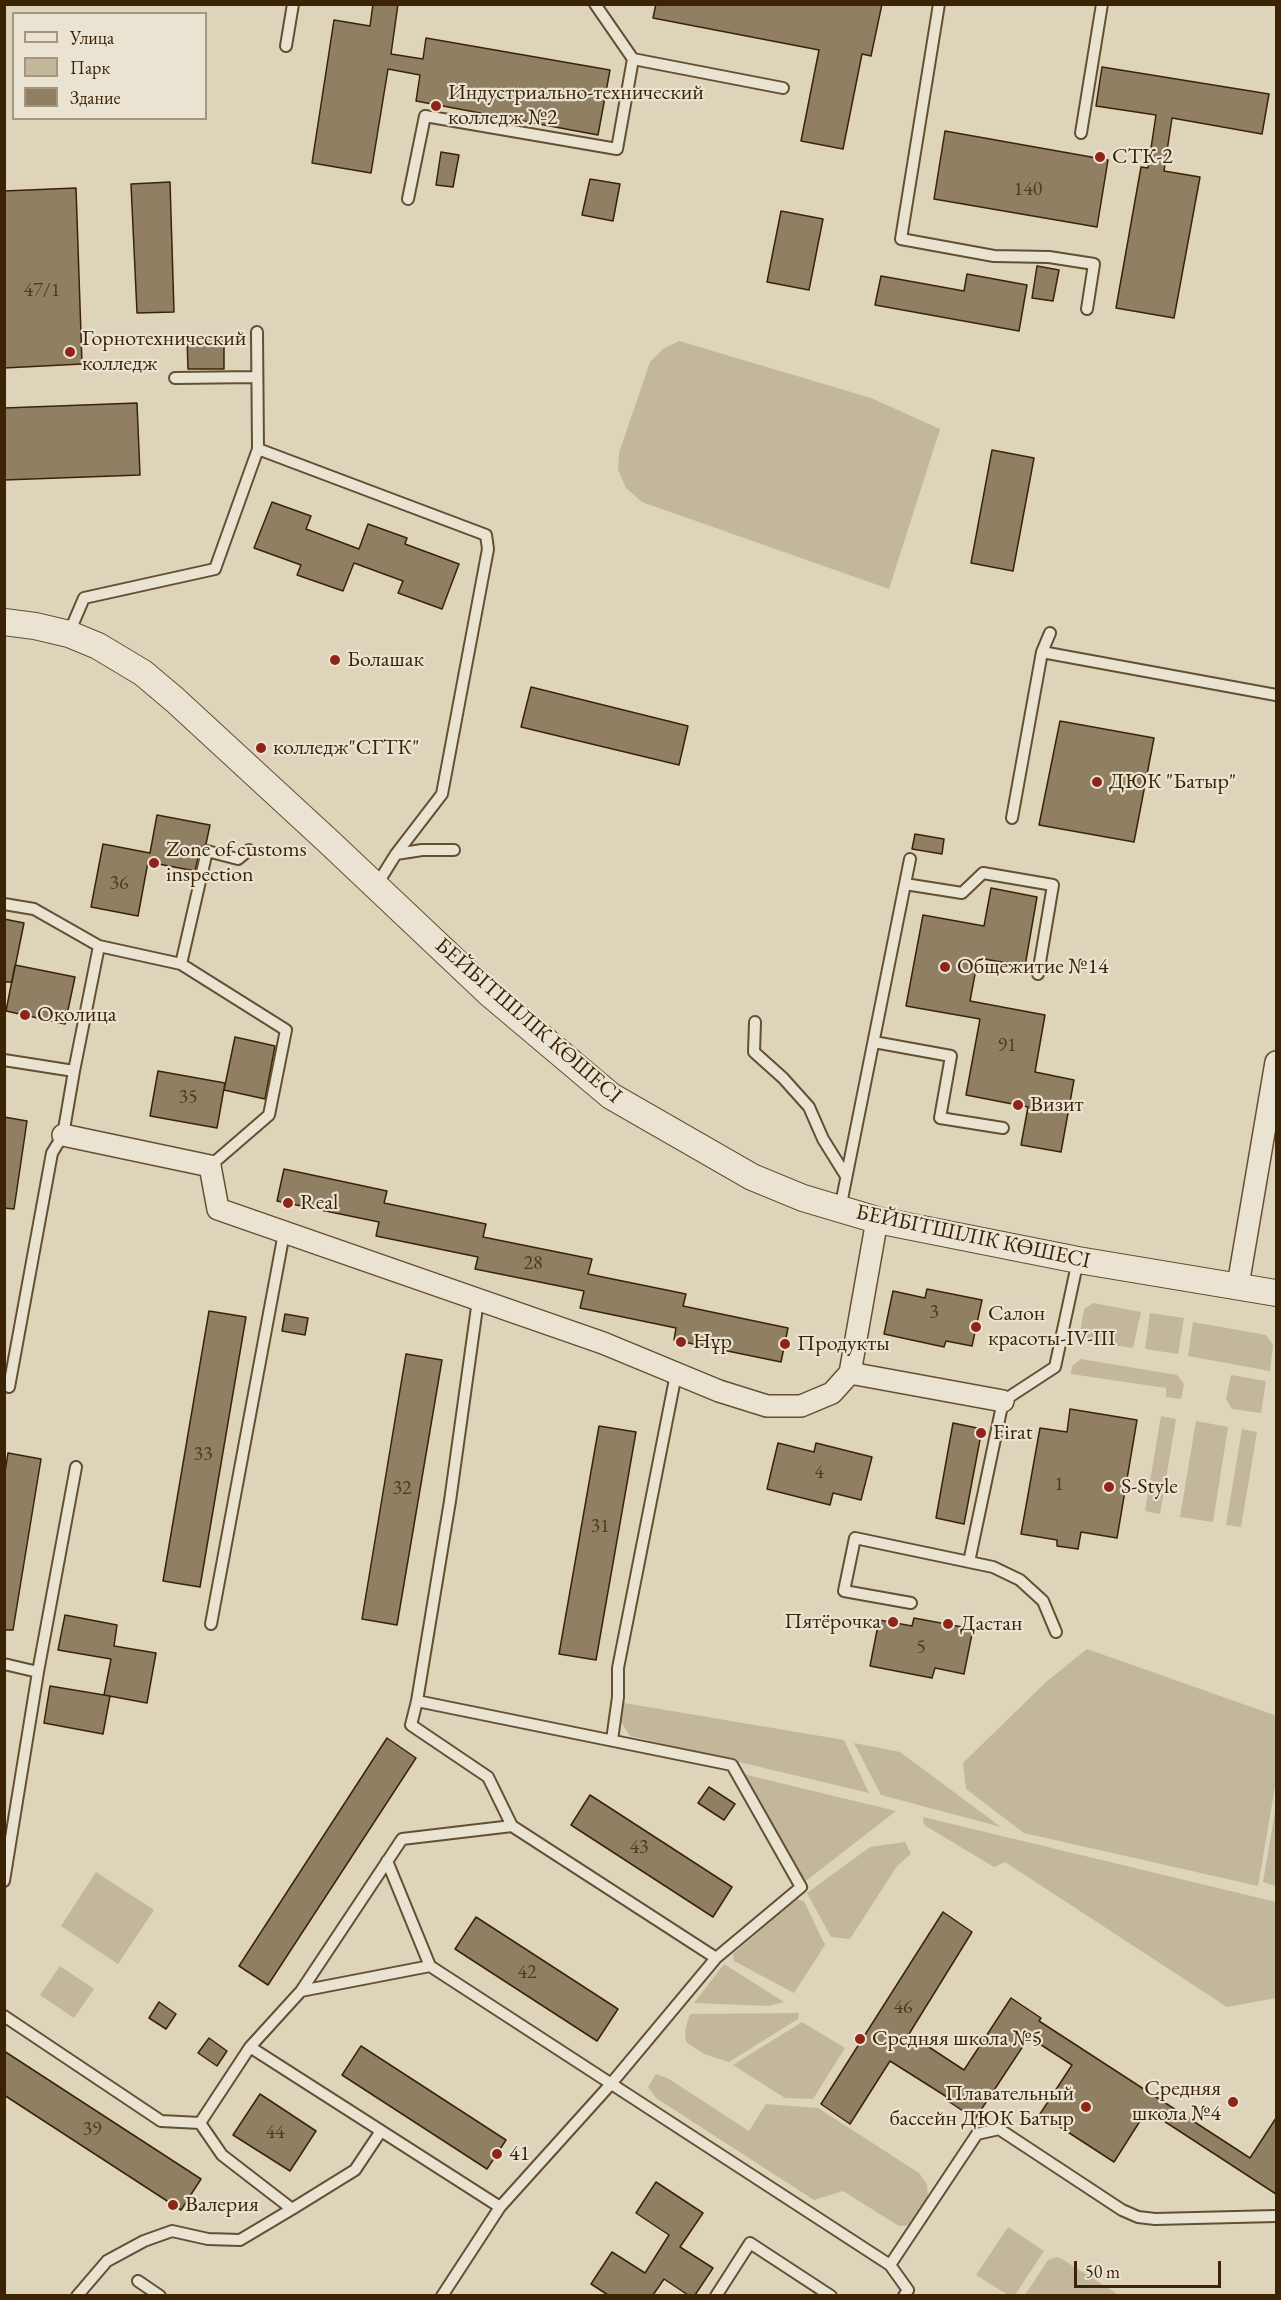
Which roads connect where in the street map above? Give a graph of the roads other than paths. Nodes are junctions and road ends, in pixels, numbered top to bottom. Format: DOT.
graph roads {
  1 [pos="293,4"];
  2 [pos="595,4"];
  3 [pos="939,4"];
  4 [pos="1102,4"];
  5 [pos="286,46"];
  6 [pos="633,59"];
  7 [pos="783,88"];
  8 [pos="1081,133"];
  9 [pos="408,200"];
  10 [pos="1087,309"];
  11 [pos="257,332"];
  12 [pos="258,377"];
  13 [pos="175,378"];
  14 [pos="258,449"];
  15 [pos="4,622"];
  16 [pos="1050,633"];
  17 [pos="69,634"];
  18 [pos="1042,652"];
  19 [pos="1276,695"];
  20 [pos="1012,818"];
  21 [pos="249,850"];
  22 [pos="454,850"];
  23 [pos="396,854"];
  24 [pos="910,860"];
  25 [pos="906,884"];
  26 [pos="376,886"];
  27 [pos="4,904"];
  28 [pos="99,946"];
  29 [pos="181,964"];
  30 [pos="1038,974"];
  31 [pos="755,1022"];
  32 [pos="874,1041"];
  33 [pos="4,1060"];
  34 [pos="1276,1062"];
  35 [pos="74,1071"];
  36 [pos="1003,1128"];
  37 [pos="63,1135"];
  38 [pos="1268,1158"];
  39 [pos="210,1166"];
  40 [pos="846,1176"];
  41 [pos="840,1209"];
  42 [pos="877,1221"];
  43 [pos="284,1233"];
  44 [pos="1078,1260"];
  45 [pos="1238,1285"];
  46 [pos="1276,1293"];
  47 [pos="478,1300"];
  48 [pos="850,1373"];
  49 [pos="676,1374"];
  50 [pos="9,1387"];
  51 [pos="1002,1401"];
  52 [pos="76,1467"];
  53 [pos="969,1562"];
  54 [pos="911,1603"];
  55 [pos="211,1624"];
  56 [pos="1056,1632"];
  57 [pos="4,1664"];
  58 [pos="38,1672"];
  59 [pos="417,1701"];
  60 [pos="612,1740"];
  61 [pos="512,1826"];
  62 [pos="387,1861"];
  63 [pos="4,1881"];
  64 [pos="716,1958"];
  65 [pos="430,1966"];
  66 [pos="301,1991"];
  67 [pos="4,2016"];
  68 [pos="250,2047"];
  69 [pos="610,2085"];
  70 [pos="200,2123"];
  71 [pos="381,2131"];
  72 [pos="500,2207"];
  73 [pos="292,2209"];
  74 [pos="1276,2216"];
  75 [pos="890,2265"];
  76 [pos="138,2281"];
  77 [pos="76,2295"];
  78 [pos="160,2295"];
  79 [pos="442,2295"];
  80 [pos="716,2295"];
  81 [pos="831,2295"];
  82 [pos="904,2295"];
  1 -- 5 [label="lane"];
  2 -- 6 [label="lane"];
  3 -- 10 [label="lane"];
  4 -- 8 [label="lane"];
  6 -- 7 [label="lane"];
  6 -- 9 [label="lane"];
  11 -- 12 [label="lane"];
  12 -- 13 [label="lane"];
  12 -- 14 [label="lane"];
  14 -- 17 [label="lane"];
  14 -- 23 [label="lane"];
  15 -- 17 [label="street, БЕЙБІТШІЛІК КӨШЕСІ"];
  16 -- 18 [label="lane"];
  17 -- 26 [label="street, БЕЙБІТШІЛІК КӨШЕСІ"];
  18 -- 19 [label="lane"];
  18 -- 20 [label="lane"];
  21 -- 29 [label="lane"];
  22 -- 23 [label="lane"];
  23 -- 26 [label="lane"];
  24 -- 25 [label="lane"];
  25 -- 30 [label="lane"];
  25 -- 32 [label="lane"];
  26 -- 41 [label="street, БЕЙБІТШІЛІК КӨШЕСІ"];
  27 -- 28 [label="lane"];
  28 -- 29 [label="lane"];
  28 -- 35 [label="lane"];
  29 -- 39 [label="lane"];
  31 -- 40 [label="lane"];
  32 -- 36 [label="lane"];
  32 -- 40 [label="lane"];
  33 -- 35 [label="lane"];
  34 -- 38 [label="street"];
  35 -- 37 [label="lane"];
  37 -- 39 [label="street"];
  37 -- 50 [label="lane"];
  38 -- 45 [label="street"];
  39 -- 43 [label="street"];
  40 -- 41 [label="lane"];
  41 -- 42 [label="street, БЕЙБІТШІЛІК КӨШЕСІ"];
  42 -- 44 [label="street, БЕЙБІТШІЛІК КӨШЕСІ"];
  42 -- 48 [label="street"];
  43 -- 47 [label="street"];
  43 -- 55 [label="lane"];
  44 -- 45 [label="street, БЕЙБІТШІЛІК КӨШЕСІ"];
  44 -- 51 [label="lane"];
  45 -- 46 [label="street, БЕЙБІТШІЛІК КӨШЕСІ"];
  47 -- 49 [label="street"];
  47 -- 59 [label="lane"];
  48 -- 49 [label="street"];
  48 -- 51 [label="street"];
  49 -- 60 [label="lane"];
  51 -- 53 [label="lane"];
  52 -- 58 [label="lane"];
  53 -- 54 [label="lane"];
  53 -- 56 [label="lane"];
  57 -- 58 [label="lane"];
  58 -- 63 [label="lane"];
  59 -- 60 [label="lane"];
  59 -- 61 [label="lane"];
  60 -- 64 [label="lane"];
  61 -- 62 [label="lane"];
  61 -- 64 [label="lane"];
  62 -- 65 [label="lane"];
  62 -- 66 [label="lane"];
  64 -- 69 [label="lane"];
  65 -- 66 [label="lane"];
  65 -- 69 [label="lane"];
  66 -- 68 [label="lane"];
  67 -- 70 [label="lane"];
  68 -- 70 [label="lane"];
  68 -- 71 [label="lane"];
  69 -- 72 [label="lane"];
  69 -- 75 [label="lane"];
  70 -- 73 [label="lane"];
  71 -- 72 [label="lane"];
  71 -- 73 [label="lane"];
  72 -- 79 [label="lane"];
  73 -- 77 [label="lane"];
  74 -- 75 [label="lane"];
  75 -- 82 [label="lane"];
  76 -- 78 [label="lane"];
  80 -- 81 [label="lane"];
}
